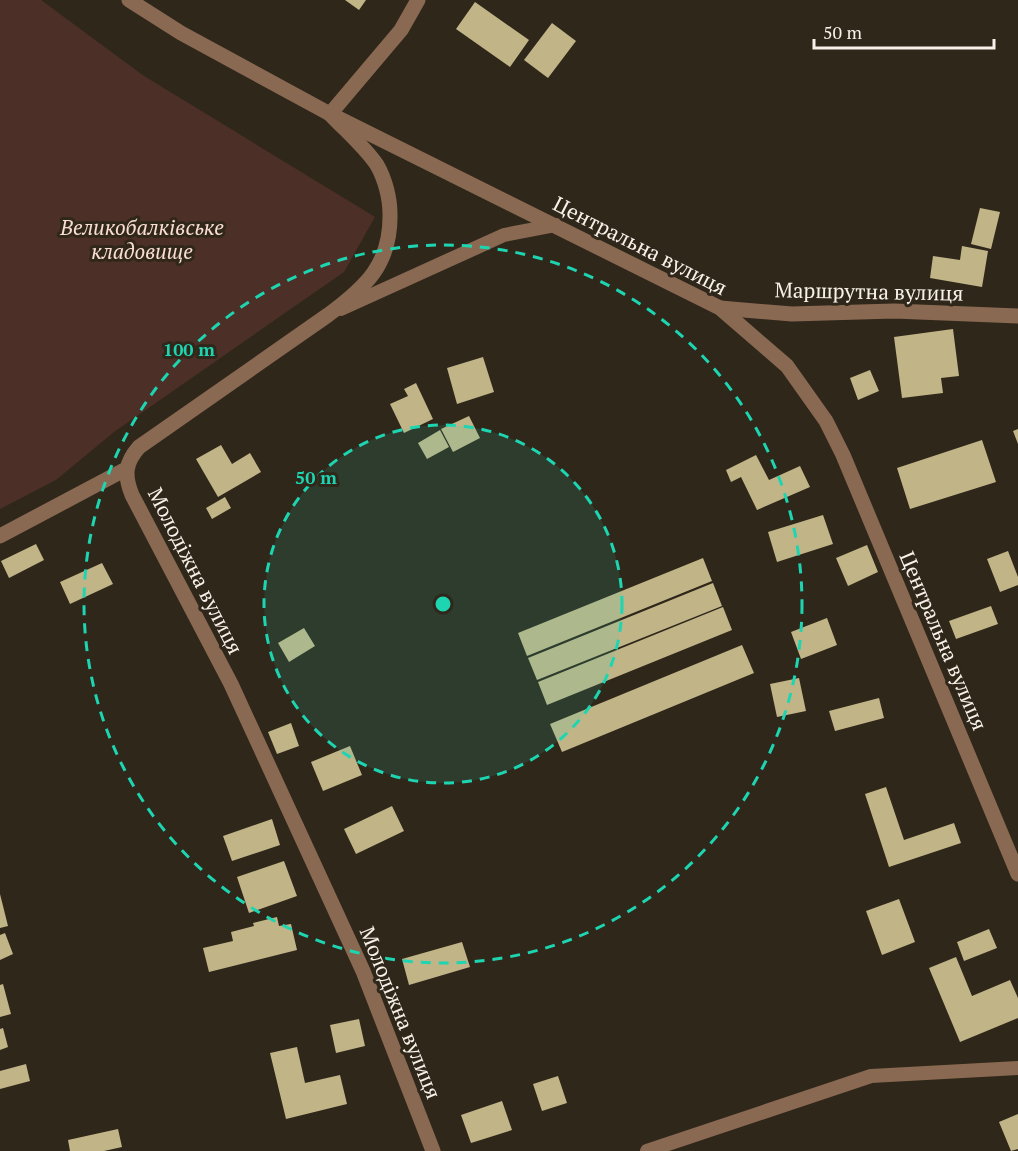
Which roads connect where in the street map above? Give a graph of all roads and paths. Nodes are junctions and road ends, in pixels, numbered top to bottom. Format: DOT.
graph roads {
  1 [pos="129,0"];
  2 [pos="418,0"];
  3 [pos="330,114"];
  4 [pos="556,225"];
  5 [pos="720,308"];
  6 [pos="328,315"];
  7 [pos="1018,316"];
  8 [pos="126,469"];
  9 [pos="0,536"];
  10 [pos="1018,874"];
  11 [pos="1018,1068"];
  12 [pos="433,1151"];
  13 [pos="647,1151"];
  1 -- 3 [label="street, Центральна вулиця"];
  2 -- 3 [label="street"];
  3 -- 4 [label="street, Центральна вулиця"];
  3 -- 6 [label="street, Молодіжна вулиця"];
  4 -- 5 [label="street, Центральна вулиця"];
  4 -- 6 [label="lane"];
  5 -- 7 [label="street, Маршрутна вулиця"];
  5 -- 10 [label="street, Центральна вулиця"];
  6 -- 8 [label="street, Молодіжна вулиця"];
  8 -- 9 [label="street"];
  8 -- 12 [label="street, Молодіжна вулиця"];
  11 -- 13 [label="lane"];
}
